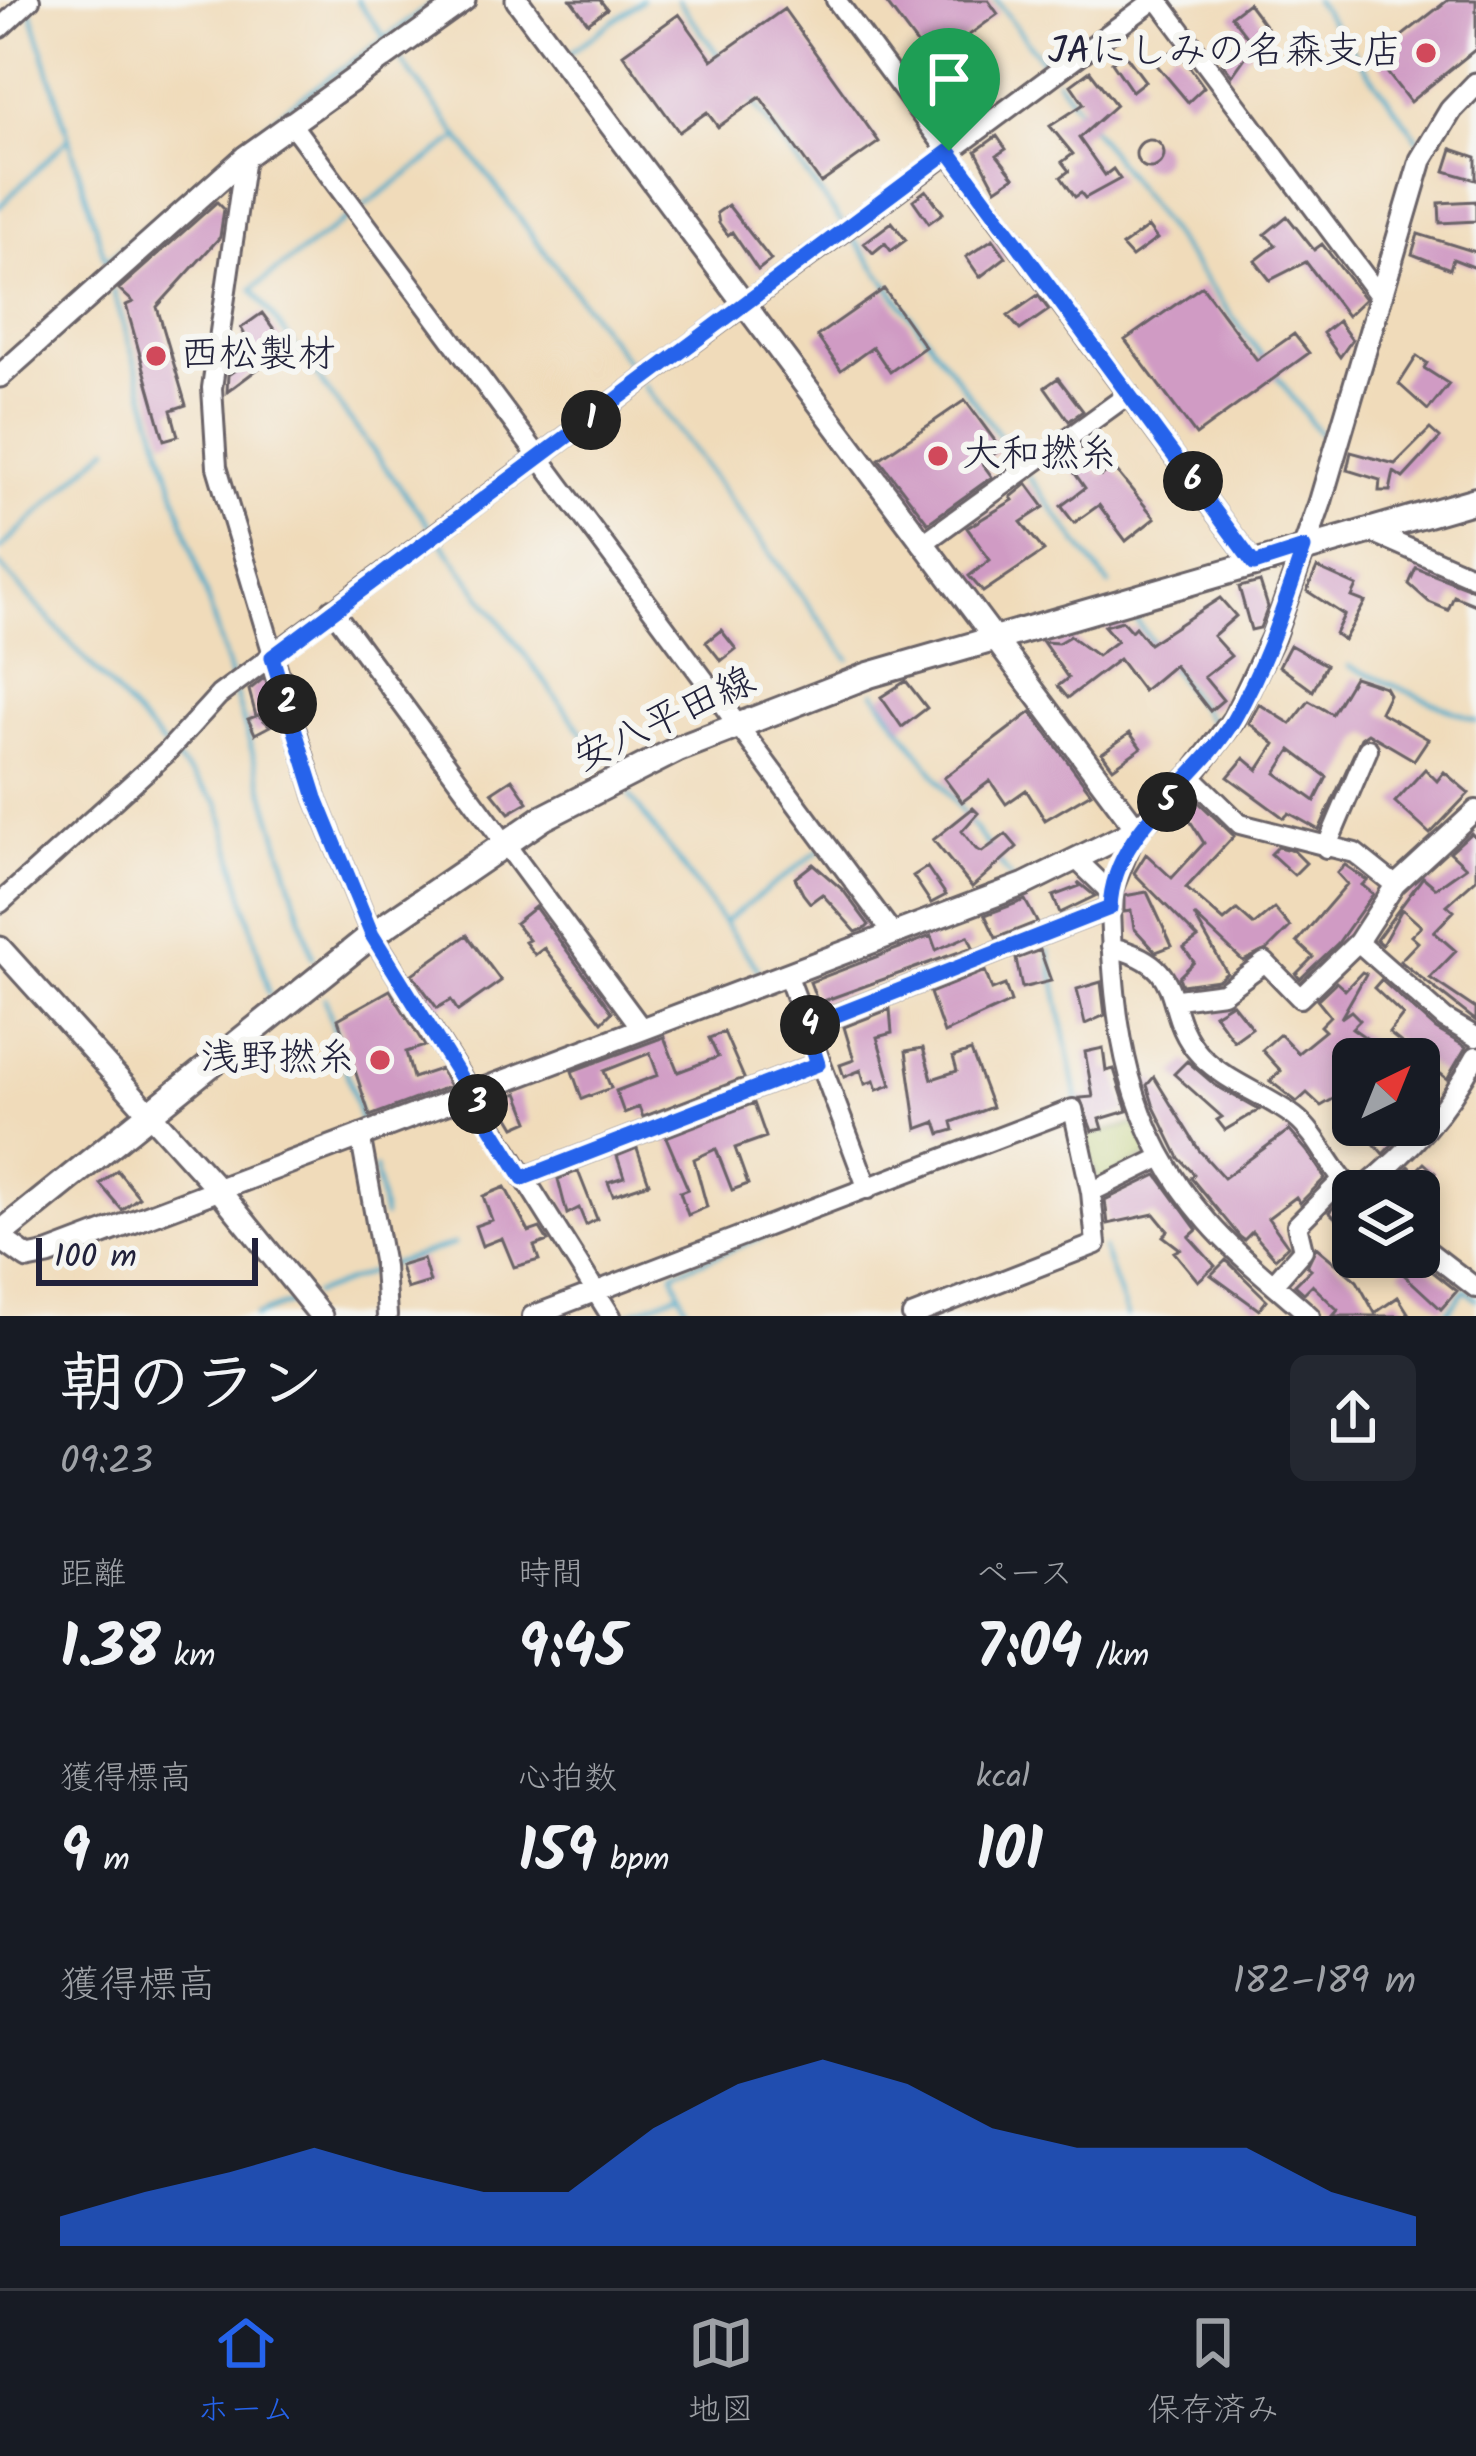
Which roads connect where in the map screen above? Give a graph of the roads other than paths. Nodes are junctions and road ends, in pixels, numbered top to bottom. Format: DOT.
graph roads {
  1 [pos="464,0"];
  2 [pos="517,0"];
  3 [pos="836,0"];
  4 [pos="1156,0"];
  5 [pos="25,2"];
  6 [pos="0,28"];
  7 [pos="1476,84"];
  8 [pos="290,122"];
  9 [pos="949,151"];
  10 [pos="244,157"];
  11 [pos="1381,298"];
  12 [pos="744,305"];
  13 [pos="0,376"];
  14 [pos="1129,394"];
  15 [pos="539,459"];
  16 [pos="1476,500"];
  17 [pos="1369,531"];
  18 [pos="922,544"];
  19 [pos="1304,548"];
  20 [pos="1254,564"];
  21 [pos="1476,578"];
  22 [pos="332,609"];
  23 [pos="993,638"];
  24 [pos="272,657"];
  25 [pos="735,724"];
  26 [pos="1368,748"];
  27 [pos="1191,776"];
  28 [pos="1476,810"];
  29 [pos="1137,829"];
  30 [pos="505,842"];
  31 [pos="1326,848"];
  32 [pos="1078,861"];
  33 [pos="1395,885"];
  34 [pos="1110,900"];
  35 [pos="0,903"];
  36 [pos="893,934"];
  37 [pos="372,935"];
  38 [pos="1358,942"];
  39 [pos="1112,947"];
  40 [pos="0,948"];
  41 [pos="787,974"];
  42 [pos="1178,999"];
  43 [pos="806,1027"];
  44 [pos="642,1029"];
  45 [pos="1476,1037"];
  46 [pos="1476,1056"];
  47 [pos="818,1064"];
  48 [pos="472,1095"];
  49 [pos="150,1116"];
  50 [pos="360,1134"];
  51 [pos="1162,1157"];
  52 [pos="1338,1170"];
  53 [pos="1379,1170"];
  54 [pos="523,1178"];
  55 [pos="218,1189"];
  56 [pos="868,1189"];
  57 [pos="1091,1192"];
  58 [pos="1332,1201"];
  59 [pos="0,1236"];
  60 [pos="1440,1259"];
  61 [pos="1474,1282"];
  62 [pos="1274,1283"];
  63 [pos="598,1291"];
  64 [pos="321,1316"];
  65 [pos="387,1316"];
  66 [pos="532,1316"];
  67 [pos="611,1316"];
  68 [pos="912,1316"];
  69 [pos="1310,1316"];
  1 -- 8 [label="street"];
  2 -- 12 [label="street"];
  3 -- 9 [label="street"];
  4 -- 9 [label="street"];
  4 -- 11 [label="street"];
  5 -- 6 [label="street"];
  7 -- 11 [label="street"];
  8 -- 10 [label="street"];
  8 -- 15 [label="street"];
  9 -- 12 [label="street"];
  9 -- 14 [label="street"];
  10 -- 13 [label="street"];
  10 -- 24 [label="street"];
  11 -- 19 [label="street"];
  12 -- 15 [label="street"];
  12 -- 18 [label="street"];
  14 -- 18 [label="street"];
  14 -- 20 [label="street"];
  15 -- 22 [label="street"];
  15 -- 25 [label="street"];
  16 -- 17 [label="main road, 安八平田線"];
  17 -- 19 [label="main road, 安八平田線"];
  17 -- 21 [label="street"];
  18 -- 23 [label="street"];
  19 -- 20 [label="main road, 安八平田線"];
  19 -- 27 [label="street"];
  20 -- 23 [label="main road, 安八平田線"];
  22 -- 24 [label="street"];
  22 -- 30 [label="street"];
  23 -- 25 [label="main road, 安八平田線"];
  23 -- 29 [label="street"];
  24 -- 35 [label="street"];
  24 -- 37 [label="street"];
  25 -- 30 [label="main road, 安八平田線"];
  25 -- 36 [label="street"];
  26 -- 31 [label="street"];
  27 -- 29 [label="street"];
  27 -- 31 [label="street"];
  28 -- 33 [label="street"];
  29 -- 32 [label="street"];
  29 -- 34 [label="street"];
  30 -- 37 [label="main road, 安八平田線"];
  30 -- 44 [label="street"];
  31 -- 33 [label="street"];
  32 -- 34 [label="street"];
  32 -- 36 [label="street"];
  33 -- 38 [label="street"];
  34 -- 39 [label="street"];
  34 -- 43 [label="street"];
  36 -- 41 [label="street"];
  37 -- 48 [label="street"];
  37 -- 49 [label="main road, 安八平田線"];
  38 -- 42 [label="street"];
  38 -- 45 [label="street"];
  39 -- 42 [label="street"];
  39 -- 51 [label="street"];
  40 -- 49 [label="street"];
  41 -- 43 [label="street"];
  41 -- 44 [label="street"];
  42 -- 52 [label="street"];
  43 -- 47 [label="street"];
  44 -- 48 [label="street"];
  46 -- 53 [label="street"];
  47 -- 54 [label="street"];
  47 -- 56 [label="street"];
  48 -- 50 [label="street"];
  48 -- 54 [label="street"];
  49 -- 55 [label="street"];
  49 -- 59 [label="main road, 安八平田線"];
  50 -- 55 [label="street"];
  50 -- 65 [label="street"];
  51 -- 57 [label="street"];
  51 -- 62 [label="street"];
  54 -- 63 [label="street"];
  55 -- 59 [label="street"];
  55 -- 64 [label="street"];
  56 -- 57 [label="street"];
  56 -- 63 [label="street"];
  57 -- 68 [label="street"];
  58 -- 62 [label="street"];
  60 -- 61 [label="street"];
  62 -- 69 [label="street"];
  63 -- 66 [label="street"];
  63 -- 67 [label="street"];
}
